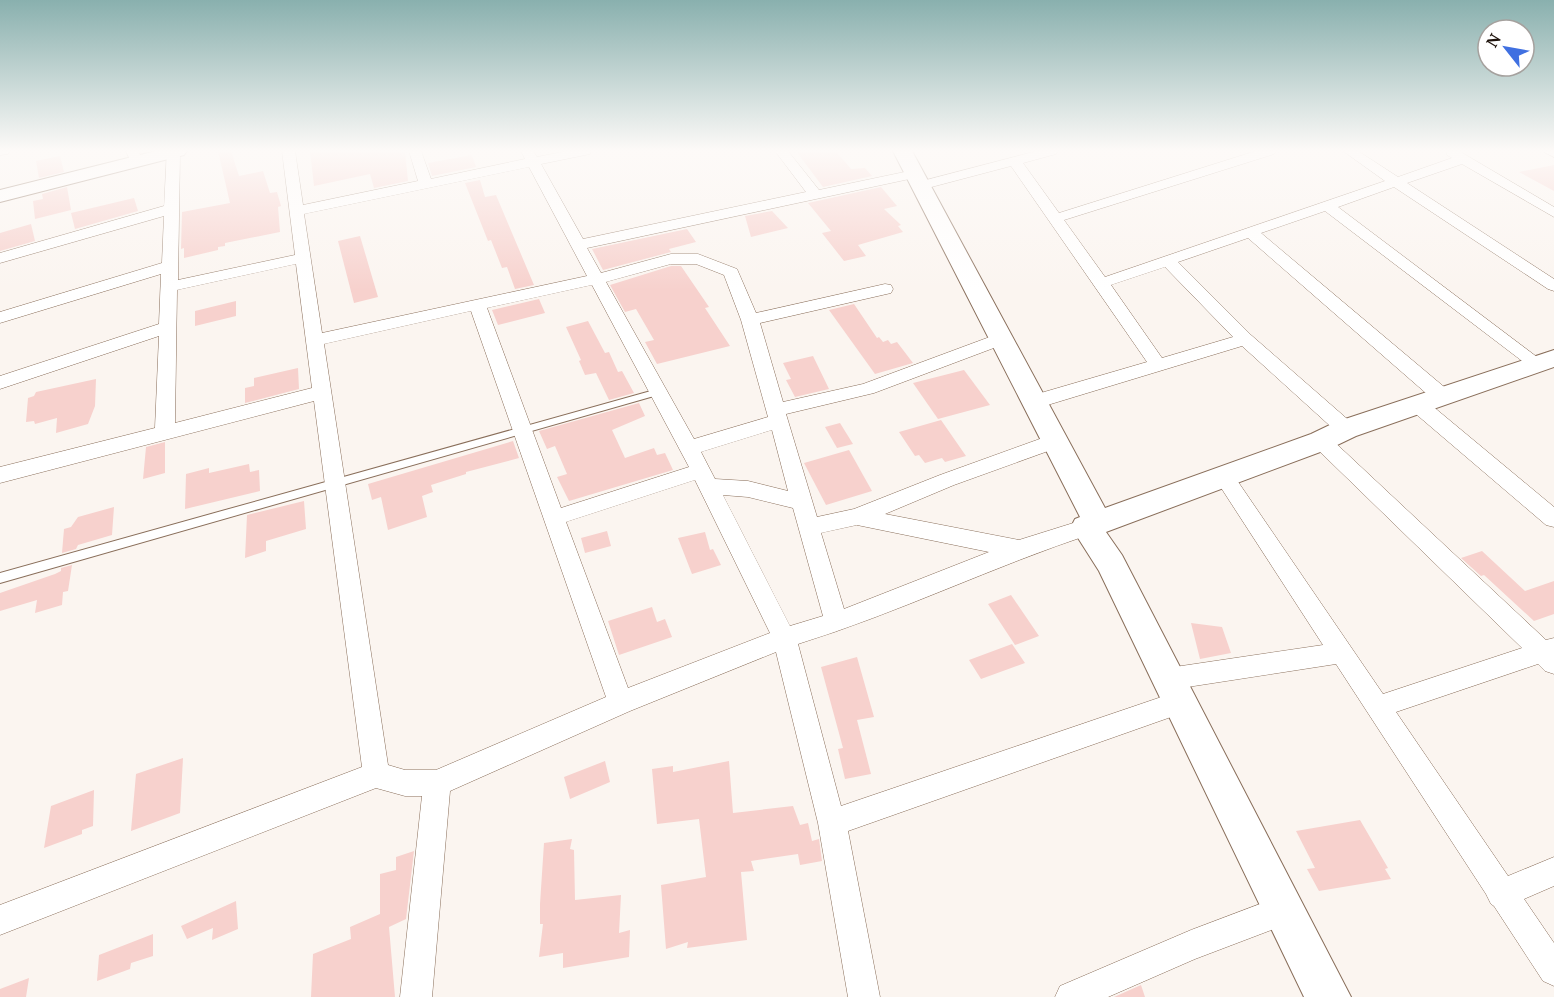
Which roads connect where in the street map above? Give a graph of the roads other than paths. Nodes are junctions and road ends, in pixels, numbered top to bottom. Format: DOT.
graph roads {
  1 [pos="172,198"];
  2 [pos="295,198"];
  3 [pos="361,198"];
  4 [pos="552,198"];
  5 [pos="803,198"];
  6 [pos="926,198"];
  7 [pos="1042,198"];
  8 [pos="1122,198"];
  9 [pos="1351,198"];
  10 [pos="1420,198"];
  11 [pos="1528,198"];
  12 [pos="1327,206"];
  13 [pos="171,209"];
  14 [pos="297,211"];
  15 [pos="1554,213"];
  16 [pos="1057,218"];
  17 [pos="1250,232"];
  18 [pos="578,245"];
  19 [pos="0,258"];
  20 [pos="303,258"];
  21 [pos="1167,261"];
  22 [pos="170,266"];
  23 [pos="597,279"];
  24 [pos="1102,284"];
  25 [pos="1554,286"];
  26 [pos="170,287"];
  27 [pos="885,289"];
  28 [pos="477,305"];
  29 [pos="0,318"];
  30 [pos="750,320"];
  31 [pos="168,327"];
  32 [pos="315,339"];
  33 [pos="1001,339"];
  34 [pos="1245,339"];
  35 [pos="1545,361"];
  36 [pos="1159,366"];
  37 [pos="0,383"];
  38 [pos="323,392"];
  39 [pos="658,392"];
  40 [pos="1430,400"];
  41 [pos="1034,402"];
  42 [pos="778,415"];
  43 [pos="522,430"];
  44 [pos="165,433"];
  45 [pos="1334,435"];
  46 [pos="1055,441"];
  47 [pos="689,447"];
  48 [pos="0,475"];
  49 [pos="1223,475"];
  50 [pos="705,478"];
  51 [pos="336,483"];
  52 [pos="802,502"];
  53 [pos="857,517"];
  54 [pos="554,518"];
  55 [pos="1554,518"];
  56 [pos="1092,525"];
  57 [pos="809,526"];
  58 [pos="1019,549"];
  59 [pos="0,578"];
  60 [pos="836,622"];
  61 [pos="784,638"];
  62 [pos="1341,653"];
  63 [pos="1550,654"];
  64 [pos="1174,691"];
  65 [pos="621,703"];
  66 [pos="1378,707"];
  67 [pos="376,775"];
  68 [pos="437,783"];
  69 [pos="832,823"];
  70 [pos="1554,871"];
  71 [pos="1502,894"];
  72 [pos="1284,910"];
  73 [pos="0,920"];
  74 [pos="1554,970"];
  75 [pos="1085,995"];
  76 [pos="416,997"];
  77 [pos="864,997"];
  78 [pos="1328,997"];
  1 -- 13 [label="street"];
  2 -- 14 [label="street"];
  3 -- 14 [label="street"];
  4 -- 18 [label="street"];
  5 -- 18 [label="street"];
  6 -- 33 [label="street"];
  7 -- 16 [label="street"];
  8 -- 16 [label="street"];
  9 -- 12 [label="street"];
  10 -- 25 [label="street"];
  11 -- 15 [label="street"];
  12 -- 17 [label="street"];
  12 -- 35 [label="street"];
  13 -- 19 [label="street"];
  13 -- 22 [label="street"];
  14 -- 20 [label="street"];
  16 -- 24 [label="street"];
  17 -- 21 [label="street"];
  17 -- 40 [label="street"];
  18 -- 23 [label="street"];
  20 -- 26 [label="street"];
  20 -- 32 [label="street"];
  21 -- 24 [label="street"];
  21 -- 34 [label="street"];
  22 -- 26 [label="street"];
  22 -- 29 [label="street"];
  23 -- 28 [label="street"];
  23 -- 30 [label="street"];
  23 -- 39 [label="street"];
  24 -- 36 [label="street"];
  26 -- 31 [label="street"];
  27 -- 30 [label="street"];
  28 -- 32 [label="street"];
  28 -- 43 [label="street"];
  30 -- 42 [label="street"];
  31 -- 37 [label="street"];
  31 -- 44 [label="street"];
  32 -- 38 [label="street"];
  33 -- 41 [label="street"];
  33 -- 42 [label="street"];
  34 -- 36 [label="street"];
  34 -- 45 [label="street"];
  35 -- 40 [label="street"];
  36 -- 41 [label="street"];
  38 -- 44 [label="street"];
  38 -- 51 [label="street"];
  39 -- 43 [label="lane"];
  39 -- 47 [label="street"];
  40 -- 45 [label="street"];
  40 -- 55 [label="street"];
  41 -- 46 [label="street"];
  42 -- 47 [label="street"];
  42 -- 52 [label="street"];
  43 -- 51 [label="lane"];
  43 -- 54 [label="street"];
  44 -- 48 [label="street"];
  45 -- 49 [label="street"];
  45 -- 63 [label="street"];
  46 -- 53 [label="street"];
  46 -- 56 [label="street"];
  47 -- 50 [label="street"];
  49 -- 56 [label="street"];
  49 -- 62 [label="street"];
  50 -- 52 [label="street"];
  50 -- 54 [label="street"];
  50 -- 61 [label="street"];
  51 -- 59 [label="lane"];
  51 -- 67 [label="street"];
  52 -- 57 [label="street"];
  53 -- 57 [label="street"];
  53 -- 58 [label="street"];
  54 -- 65 [label="street"];
  56 -- 58 [label="street"];
  56 -- 64 [label="street"];
  57 -- 60 [label="street"];
  58 -- 60 [label="street"];
  60 -- 61 [label="street"];
  61 -- 65 [label="street"];
  61 -- 69 [label="street"];
  62 -- 64 [label="street"];
  62 -- 66 [label="street"];
  63 -- 66 [label="street"];
  64 -- 69 [label="street"];
  64 -- 72 [label="street"];
  65 -- 68 [label="street"];
  66 -- 71 [label="street"];
  67 -- 68 [label="street"];
  67 -- 73 [label="street"];
  68 -- 76 [label="street"];
  69 -- 77 [label="street"];
  70 -- 71 [label="street"];
  71 -- 74 [label="street"];
  72 -- 75 [label="street"];
  72 -- 78 [label="street"];
}
